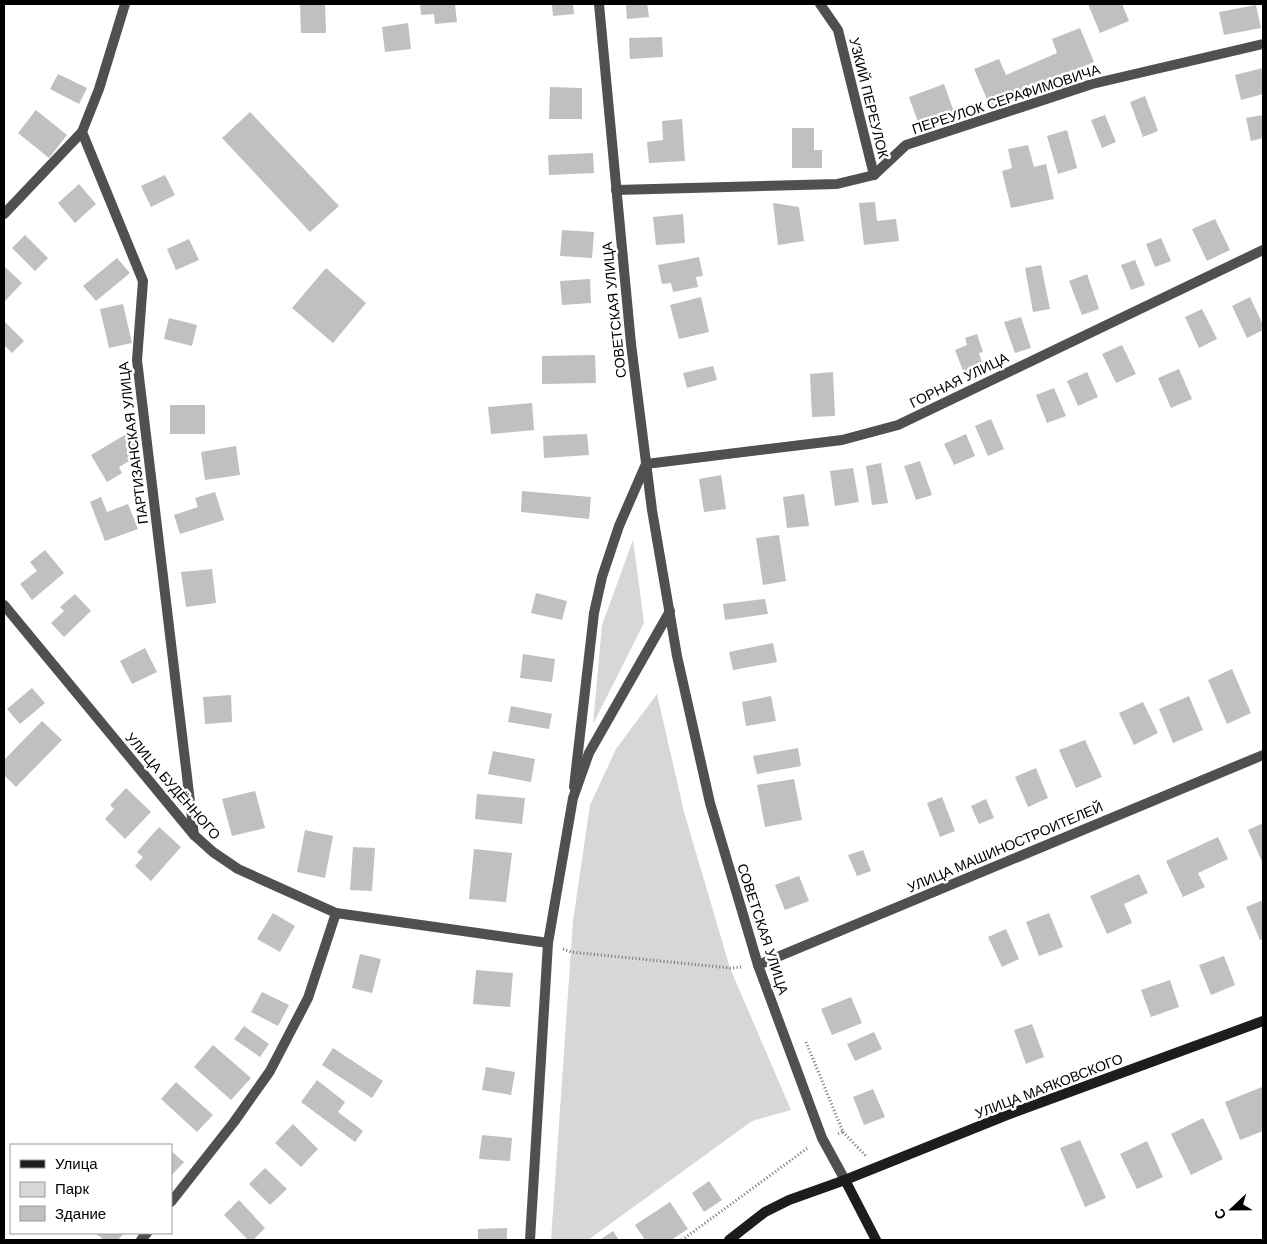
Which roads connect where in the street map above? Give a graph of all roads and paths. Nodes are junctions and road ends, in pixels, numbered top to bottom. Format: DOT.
graph roads {
  1 [pos="125,4"];
  2 [pos="599,4"];
  3 [pos="820,4"];
  4 [pos="1263,44"];
  5 [pos="82,132"];
  6 [pos="874,175"];
  7 [pos="616,190"];
  8 [pos="4,214"];
  9 [pos="1263,250"];
  10 [pos="646,464"];
  11 [pos="4,604"];
  12 [pos="670,611"];
  13 [pos="1263,755"];
  14 [pos="573,798"];
  15 [pos="194,835"];
  16 [pos="336,913"];
  17 [pos="548,943"];
  18 [pos="758,965"];
  19 [pos="1263,1021"];
  20 [pos="806,1041"];
  21 [pos="843,1132"];
  22 [pos="822,1138"];
  23 [pos="877,1167"];
  24 [pos="845,1180"];
  25 [pos="172,1201"];
  26 [pos="530,1240"];
  27 [pos="682,1240"];
  28 [pos="729,1240"];
  29 [pos="876,1240"];
  1 -- 5 [label="street"];
  2 -- 7 [label="street, СОВЕТСКАЯ УЛИЦА"];
  3 -- 6 [label="street, УЗКИЙ ПЕРЕУЛОК"];
  4 -- 6 [label="street, ПЕРЕУЛОК СЕРАФИМОВИЧА"];
  5 -- 8 [label="street"];
  5 -- 15 [label="street, ПАРТИЗАНСКАЯ УЛИЦА"];
  6 -- 7 [label="street, ПЕРЕУЛОК СЕРАФИМОВИЧА"];
  7 -- 10 [label="street, СОВЕТСКАЯ УЛИЦА"];
  9 -- 10 [label="street, ГОРНАЯ УЛИЦА"];
  10 -- 12 [label="street, СОВЕТСКАЯ УЛИЦА"];
  10 -- 14 [label="street"];
  11 -- 15 [label="street, УЛИЦА БУДЁННОГО"];
  12 -- 14 [label="street"];
  12 -- 18 [label="street, СОВЕТСКАЯ УЛИЦА"];
  13 -- 18 [label="street, УЛИЦА МАШИНОСТРОИТЕЛЕЙ"];
  14 -- 17 [label="street"];
  15 -- 16 [label="street, УЛИЦА БУДЁННОГО"];
  16 -- 17 [label="street, УЛИЦА БУДЁННОГО"];
  16 -- 25 [label="street"];
  17 -- 18 [label="path"];
  17 -- 26 [label="street"];
  18 -- 22 [label="street, СОВЕТСКАЯ УЛИЦА"];
  19 -- 23 [label="main road, УЛИЦА МАЯКОВСКОГО"];
  20 -- 21 [label="path"];
  21 -- 22 [label="path"];
  21 -- 23 [label="path"];
  22 -- 24 [label="street, СОВЕТСКАЯ УЛИЦА"];
  22 -- 27 [label="path"];
  23 -- 24 [label="main road, УЛИЦА МАЯКОВСКОГО"];
  24 -- 28 [label="main road, УЛИЦА МАЯКОВСКОГО"];
  24 -- 29 [label="main road, СОВЕТСКАЯ УЛИЦА"];
}
